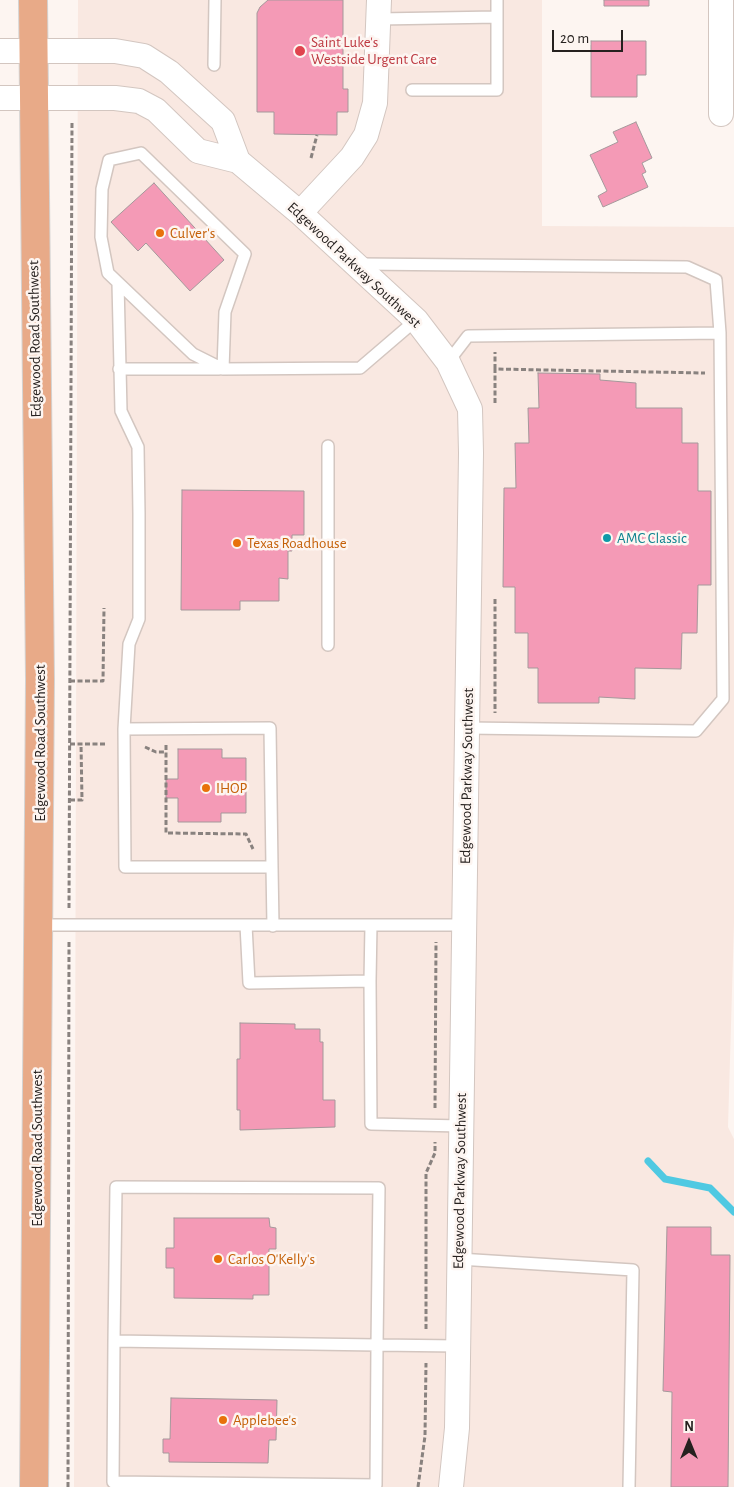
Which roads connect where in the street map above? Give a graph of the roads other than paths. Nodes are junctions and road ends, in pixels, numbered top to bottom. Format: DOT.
graph roads {
  1 [pos="33,0"];
  2 [pos="215,0"];
  3 [pos="497,0"];
  4 [pos="721,0"];
  5 [pos="379,9"];
  6 [pos="497,16"];
  7 [pos="0,51"];
  8 [pos="34,52"];
  9 [pos="214,65"];
  10 [pos="412,90"];
  11 [pos="0,98"];
  12 [pos="34,98"];
  13 [pos="720,114"];
  14 [pos="238,161"];
  15 [pos="300,214"];
  16 [pos="355,264"];
  17 [pos="118,284"];
  18 [pos="416,320"];
  19 [pos="720,333"];
  20 [pos="448,362"];
  21 [pos="119,369"];
  22 [pos="223,369"];
  23 [pos="328,446"];
  24 [pos="328,645"];
  25 [pos="467,728"];
  26 [pos="124,729"];
  27 [pos="267,866"];
  28 [pos="38,925"];
  29 [pos="246,925"];
  30 [pos="371,925"];
  31 [pos="464,925"];
  32 [pos="273,926"];
  33 [pos="370,981"];
  34 [pos="461,1126"];
  35 [pos="459,1259"];
  36 [pos="114,1342"];
  37 [pos="377,1345"];
  38 [pos="458,1346"];
  39 [pos="34,1487"];
  40 [pos="451,1487"];
  41 [pos="629,1487"];
  1 -- 8 [label="main road, Edgewood Road Southwest"];
  2 -- 9 [label="lane"];
  3 -- 6 [label="lane"];
  4 -- 13 [label="street"];
  5 -- 6 [label="lane"];
  5 -- 15 [label="street"];
  6 -- 10 [label="lane"];
  7 -- 8 [label="street, Edgewood Parkway Southwest"];
  8 -- 12 [label="main road, Edgewood Road Southwest"];
  8 -- 14 [label="street, Edgewood Parkway Southwest"];
  11 -- 12 [label="street, Edgewood Parkway Southwest"];
  12 -- 14 [label="street, Edgewood Parkway Southwest"];
  12 -- 28 [label="main road, Edgewood Road Southwest"];
  14 -- 15 [label="street, Edgewood Parkway Southwest"];
  15 -- 16 [label="street, Edgewood Parkway Southwest"];
  16 -- 18 [label="street, Edgewood Parkway Southwest"];
  16 -- 19 [label="lane"];
  17 -- 21 [label="lane"];
  17 -- 22 [label="lane"];
  17 -- 22 [label="lane"];
  18 -- 20 [label="street, Edgewood Parkway Southwest"];
  18 -- 22 [label="lane"];
  19 -- 20 [label="lane"];
  19 -- 25 [label="lane"];
  20 -- 25 [label="street, Edgewood Parkway Southwest"];
  21 -- 22 [label="lane"];
  21 -- 26 [label="lane"];
  23 -- 24 [label="lane"];
  25 -- 31 [label="street, Edgewood Parkway Southwest"];
  26 -- 27 [label="lane"];
  26 -- 27 [label="lane"];
  27 -- 32 [label="lane"];
  28 -- 29 [label="lane"];
  28 -- 39 [label="main road, Edgewood Road Southwest"];
  29 -- 32 [label="lane"];
  29 -- 33 [label="lane"];
  30 -- 31 [label="lane"];
  30 -- 32 [label="lane"];
  30 -- 33 [label="lane"];
  31 -- 34 [label="street, Edgewood Parkway Southwest"];
  33 -- 34 [label="lane"];
  34 -- 35 [label="street, Edgewood Parkway Southwest"];
  35 -- 38 [label="street, Edgewood Parkway Southwest"];
  35 -- 41 [label="lane"];
  36 -- 37 [label="lane"];
  36 -- 37 [label="lane"];
  36 -- 37 [label="lane"];
  37 -- 38 [label="lane"];
  38 -- 40 [label="street, Edgewood Parkway Southwest"];
}
